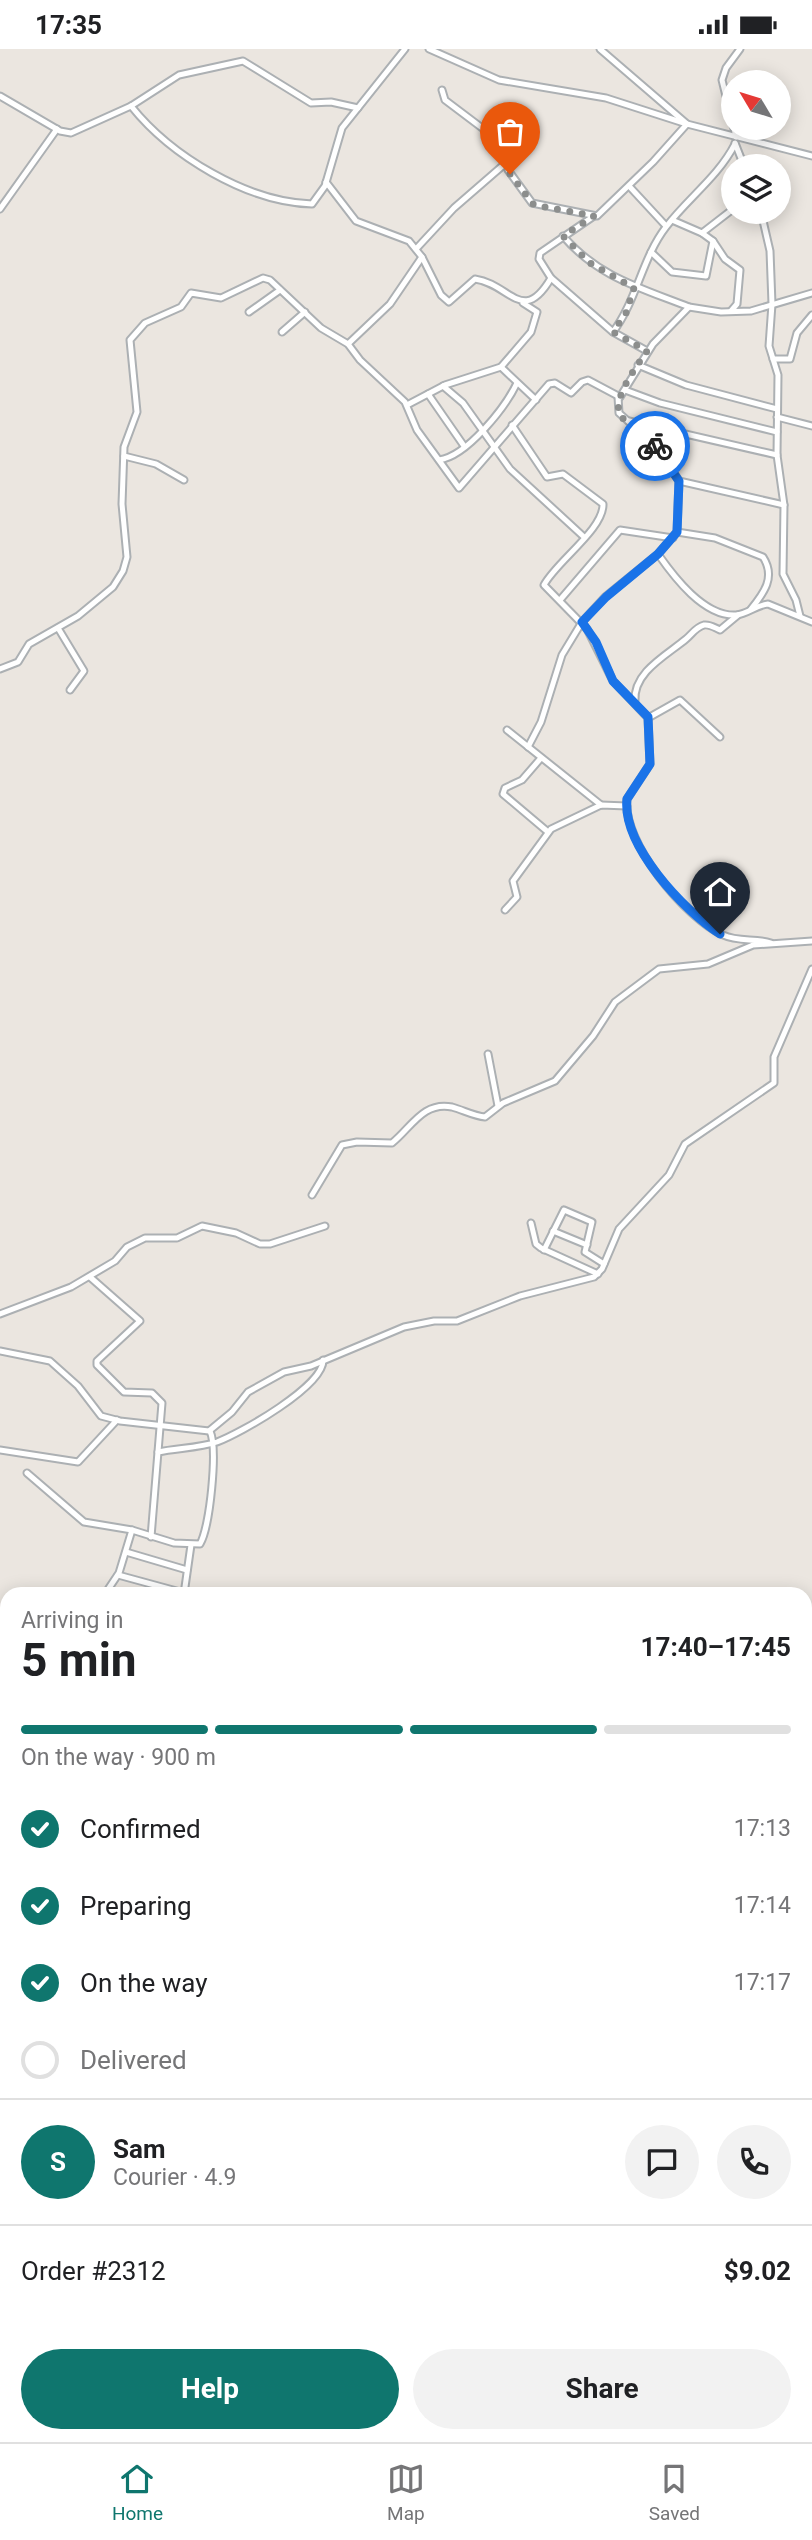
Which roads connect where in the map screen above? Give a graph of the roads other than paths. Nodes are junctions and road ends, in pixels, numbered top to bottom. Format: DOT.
graph roads {
  1 [pos="405,49"];
  2 [pos="429,49"];
  3 [pos="600,49"];
  4 [pos="609,49"];
  5 [pos="740,49"];
  6 [pos="614,61"];
  7 [pos="725,70"];
  8 [pos="442,90"];
  9 [pos="0,96"];
  10 [pos="131,106"];
  11 [pos="358,108"];
  12 [pos="687,124"];
  13 [pos="57,129"];
  14 [pos="721,133"];
  15 [pos="734,140"];
  16 [pos="746,140"];
  17 [pos="735,144"];
  18 [pos="739,154"];
  19 [pos="812,156"];
  20 [pos="507,162"];
  21 [pos="326,182"];
  22 [pos="629,186"];
  23 [pos="0,209"];
  24 [pos="594,216"];
  25 [pos="721,218"];
  26 [pos="672,220"];
  27 [pos="764,224"];
  28 [pos="666,226"];
  29 [pos="702,233"];
  30 [pos="563,236"];
  31 [pos="713,241"];
  32 [pos="416,249"];
  33 [pos="651,252"];
  34 [pos="422,257"];
  35 [pos="551,278"];
  36 [pos="634,288"];
  37 [pos="280,290"];
  38 [pos="812,293"];
  39 [pos="523,303"];
  40 [pos="772,304"];
  41 [pos="689,307"];
  42 [pos="732,311"];
  43 [pos="249,312"];
  44 [pos="304,312"];
  45 [pos="812,314"];
  46 [pos="282,332"];
  47 [pos="613,332"];
  48 [pos="348,344"];
  49 [pos="647,351"];
  50 [pos="773,359"];
  51 [pos="638,365"];
  52 [pos="501,367"];
  53 [pos="517,383"];
  54 [pos="443,386"];
  55 [pos="625,390"];
  56 [pos="428,394"];
  57 [pos="618,397"];
  58 [pos="536,400"];
  59 [pos="407,405"];
  60 [pos="777,409"];
  61 [pos="777,417"];
  62 [pos="626,421"];
  63 [pos="512,425"];
  64 [pos="812,426"];
  65 [pos="482,430"];
  66 [pos="777,432"];
  67 [pos="464,446"];
  68 [pos="493,448"];
  69 [pos="777,455"];
  70 [pos="124,456"];
  71 [pos="439,460"];
  72 [pos="184,480"];
  73 [pos="679,481"];
  74 [pos="784,505"];
  75 [pos="675,535"];
  76 [pos="584,537"];
  77 [pos="658,554"];
  78 [pos="560,600"];
  79 [pos="749,611"];
  80 [pos="740,615"];
  81 [pos="800,616"];
  82 [pos="582,622"];
  83 [pos="812,622"];
  84 [pos="58,628"];
  85 [pos="0,669"];
  86 [pos="70,690"];
  87 [pos="635,701"];
  88 [pos="648,717"];
  89 [pos="508,730"];
  90 [pos="720,737"];
  91 [pos="528,747"];
  92 [pos="541,758"];
  93 [pos="601,805"];
  94 [pos="627,806"];
  95 [pos="548,832"];
  96 [pos="505,911"];
  97 [pos="812,941"];
  98 [pos="771,943"];
  99 [pos="812,969"];
  100 [pos="488,1054"];
  101 [pos="498,1106"];
  102 [pos="312,1195"];
  103 [pos="531,1223"];
  104 [pos="325,1226"];
  105 [pos="553,1231"];
  106 [pos="587,1245"];
  107 [pos="544,1250"];
  108 [pos="604,1264"];
  109 [pos="598,1274"];
  110 [pos="90,1277"];
  111 [pos="0,1314"];
  112 [pos="0,1351"];
  113 [pos="323,1360"];
  114 [pos="117,1420"];
  115 [pos="159,1426"];
  116 [pos="210,1431"];
  117 [pos="213,1443"];
  118 [pos="0,1450"];
  119 [pos="158,1452"];
  120 [pos="27,1473"];
  121 [pos="132,1530"];
  122 [pos="151,1537"];
  123 [pos="191,1545"];
  124 [pos="126,1552"];
  125 [pos="187,1570"];
  126 [pos="118,1575"];
  127 [pos="110,1587"];
  128 [pos="160,1587"];
  129 [pos="185,1587"];
  1 -- 11 [label="street"];
  2 -- 12 [label="street"];
  3 -- 6 [label="street"];
  4 -- 6 [label="street"];
  5 -- 7 [label="street"];
  6 -- 12 [label="street"];
  8 -- 20 [label="street"];
  9 -- 13 [label="street"];
  10 -- 11 [label="street"];
  10 -- 13 [label="street"];
  10 -- 21 [label="street"];
  11 -- 21 [label="street"];
  12 -- 14 [label="street"];
  12 -- 22 [label="street"];
  13 -- 23 [label="street"];
  15 -- 17 [label="street"];
  16 -- 19 [label="street"];
  17 -- 18 [label="street"];
  17 -- 26 [label="street"];
  20 -- 24 [label="street"];
  20 -- 32 [label="street"];
  21 -- 32 [label="street"];
  22 -- 24 [label="street"];
  22 -- 28 [label="street"];
  24 -- 30 [label="street"];
  25 -- 29 [label="street"];
  26 -- 28 [label="street"];
  26 -- 29 [label="street"];
  27 -- 40 [label="street"];
  28 -- 33 [label="street"];
  29 -- 31 [label="street"];
  30 -- 35 [label="street"];
  30 -- 36 [label="street"];
  31 -- 33 [label="street"];
  31 -- 42 [label="street"];
  32 -- 34 [label="street"];
  33 -- 36 [label="street"];
  34 -- 39 [label="street"];
  34 -- 48 [label="street"];
  35 -- 39 [label="street"];
  35 -- 47 [label="street"];
  36 -- 41 [label="street"];
  36 -- 47 [label="street"];
  37 -- 43 [label="street"];
  37 -- 44 [label="street"];
  37 -- 70 [label="street"];
  38 -- 40 [label="street"];
  39 -- 52 [label="street"];
  40 -- 42 [label="street"];
  40 -- 50 [label="street"];
  41 -- 42 [label="street"];
  41 -- 49 [label="street"];
  44 -- 46 [label="street"];
  44 -- 48 [label="street"];
  45 -- 50 [label="street"];
  47 -- 49 [label="street"];
  48 -- 59 [label="street"];
  49 -- 51 [label="street"];
  50 -- 60 [label="street"];
  51 -- 55 [label="street"];
  51 -- 60 [label="street"];
  52 -- 53 [label="street"];
  52 -- 54 [label="street"];
  53 -- 58 [label="street"];
  53 -- 65 [label="street"];
  54 -- 56 [label="street"];
  54 -- 65 [label="street"];
  55 -- 57 [label="street"];
  55 -- 66 [label="street"];
  56 -- 59 [label="street"];
  56 -- 67 [label="street"];
  57 -- 58 [label="street"];
  57 -- 62 [label="street"];
  58 -- 63 [label="street"];
  59 -- 71 [label="street"];
  60 -- 61 [label="street"];
  61 -- 64 [label="street"];
  61 -- 66 [label="street"];
  62 -- 69 [label="street"];
  62 -- 73 [label="street"];
  63 -- 68 [label="street"];
  63 -- 76 [label="street"];
  65 -- 67 [label="street"];
  65 -- 68 [label="street"];
  66 -- 69 [label="street"];
  67 -- 71 [label="street"];
  68 -- 71 [label="street"];
  68 -- 76 [label="street"];
  69 -- 74 [label="street"];
  70 -- 72 [label="street"];
  70 -- 84 [label="street"];
  73 -- 74 [label="street"];
  73 -- 75 [label="street"];
  74 -- 81 [label="street"];
  75 -- 77 [label="street"];
  75 -- 78 [label="street"];
  75 -- 79 [label="street"];
  76 -- 78 [label="street"];
  77 -- 80 [label="street"];
  77 -- 82 [label="street"];
  78 -- 82 [label="street"];
  79 -- 80 [label="street"];
  79 -- 81 [label="street"];
  80 -- 87 [label="street"];
  81 -- 83 [label="street"];
  82 -- 87 [label="street"];
  82 -- 91 [label="street"];
  84 -- 85 [label="street"];
  84 -- 86 [label="street"];
  87 -- 88 [label="street"];
  88 -- 90 [label="street"];
  88 -- 94 [label="street"];
  89 -- 91 [label="street"];
  91 -- 92 [label="street"];
  92 -- 93 [label="street"];
  92 -- 95 [label="street"];
  93 -- 94 [label="street"];
  93 -- 95 [label="street"];
  94 -- 98 [label="street"];
  95 -- 96 [label="street"];
  97 -- 98 [label="street"];
  98 -- 101 [label="street"];
  99 -- 108 [label="street"];
  100 -- 101 [label="street"];
  101 -- 102 [label="street"];
  103 -- 107 [label="street"];
  104 -- 110 [label="street"];
  105 -- 106 [label="street"];
  105 -- 106 [label="street"];
  105 -- 107 [label="street"];
  106 -- 108 [label="street"];
  107 -- 109 [label="street"];
  108 -- 109 [label="street"];
  109 -- 113 [label="street"];
  110 -- 111 [label="street"];
  110 -- 115 [label="street"];
  112 -- 114 [label="street"];
  113 -- 116 [label="street"];
  113 -- 117 [label="street"];
  114 -- 115 [label="street"];
  114 -- 118 [label="street"];
  115 -- 116 [label="street"];
  115 -- 119 [label="street"];
  116 -- 117 [label="street"];
  117 -- 119 [label="street"];
  117 -- 123 [label="street"];
  119 -- 122 [label="street"];
  120 -- 121 [label="street"];
  121 -- 122 [label="street"];
  121 -- 124 [label="street"];
  122 -- 123 [label="street"];
  123 -- 125 [label="street"];
  124 -- 125 [label="street"];
  124 -- 126 [label="street"];
  125 -- 129 [label="street"];
  126 -- 127 [label="street"];
  126 -- 128 [label="street"];
}
